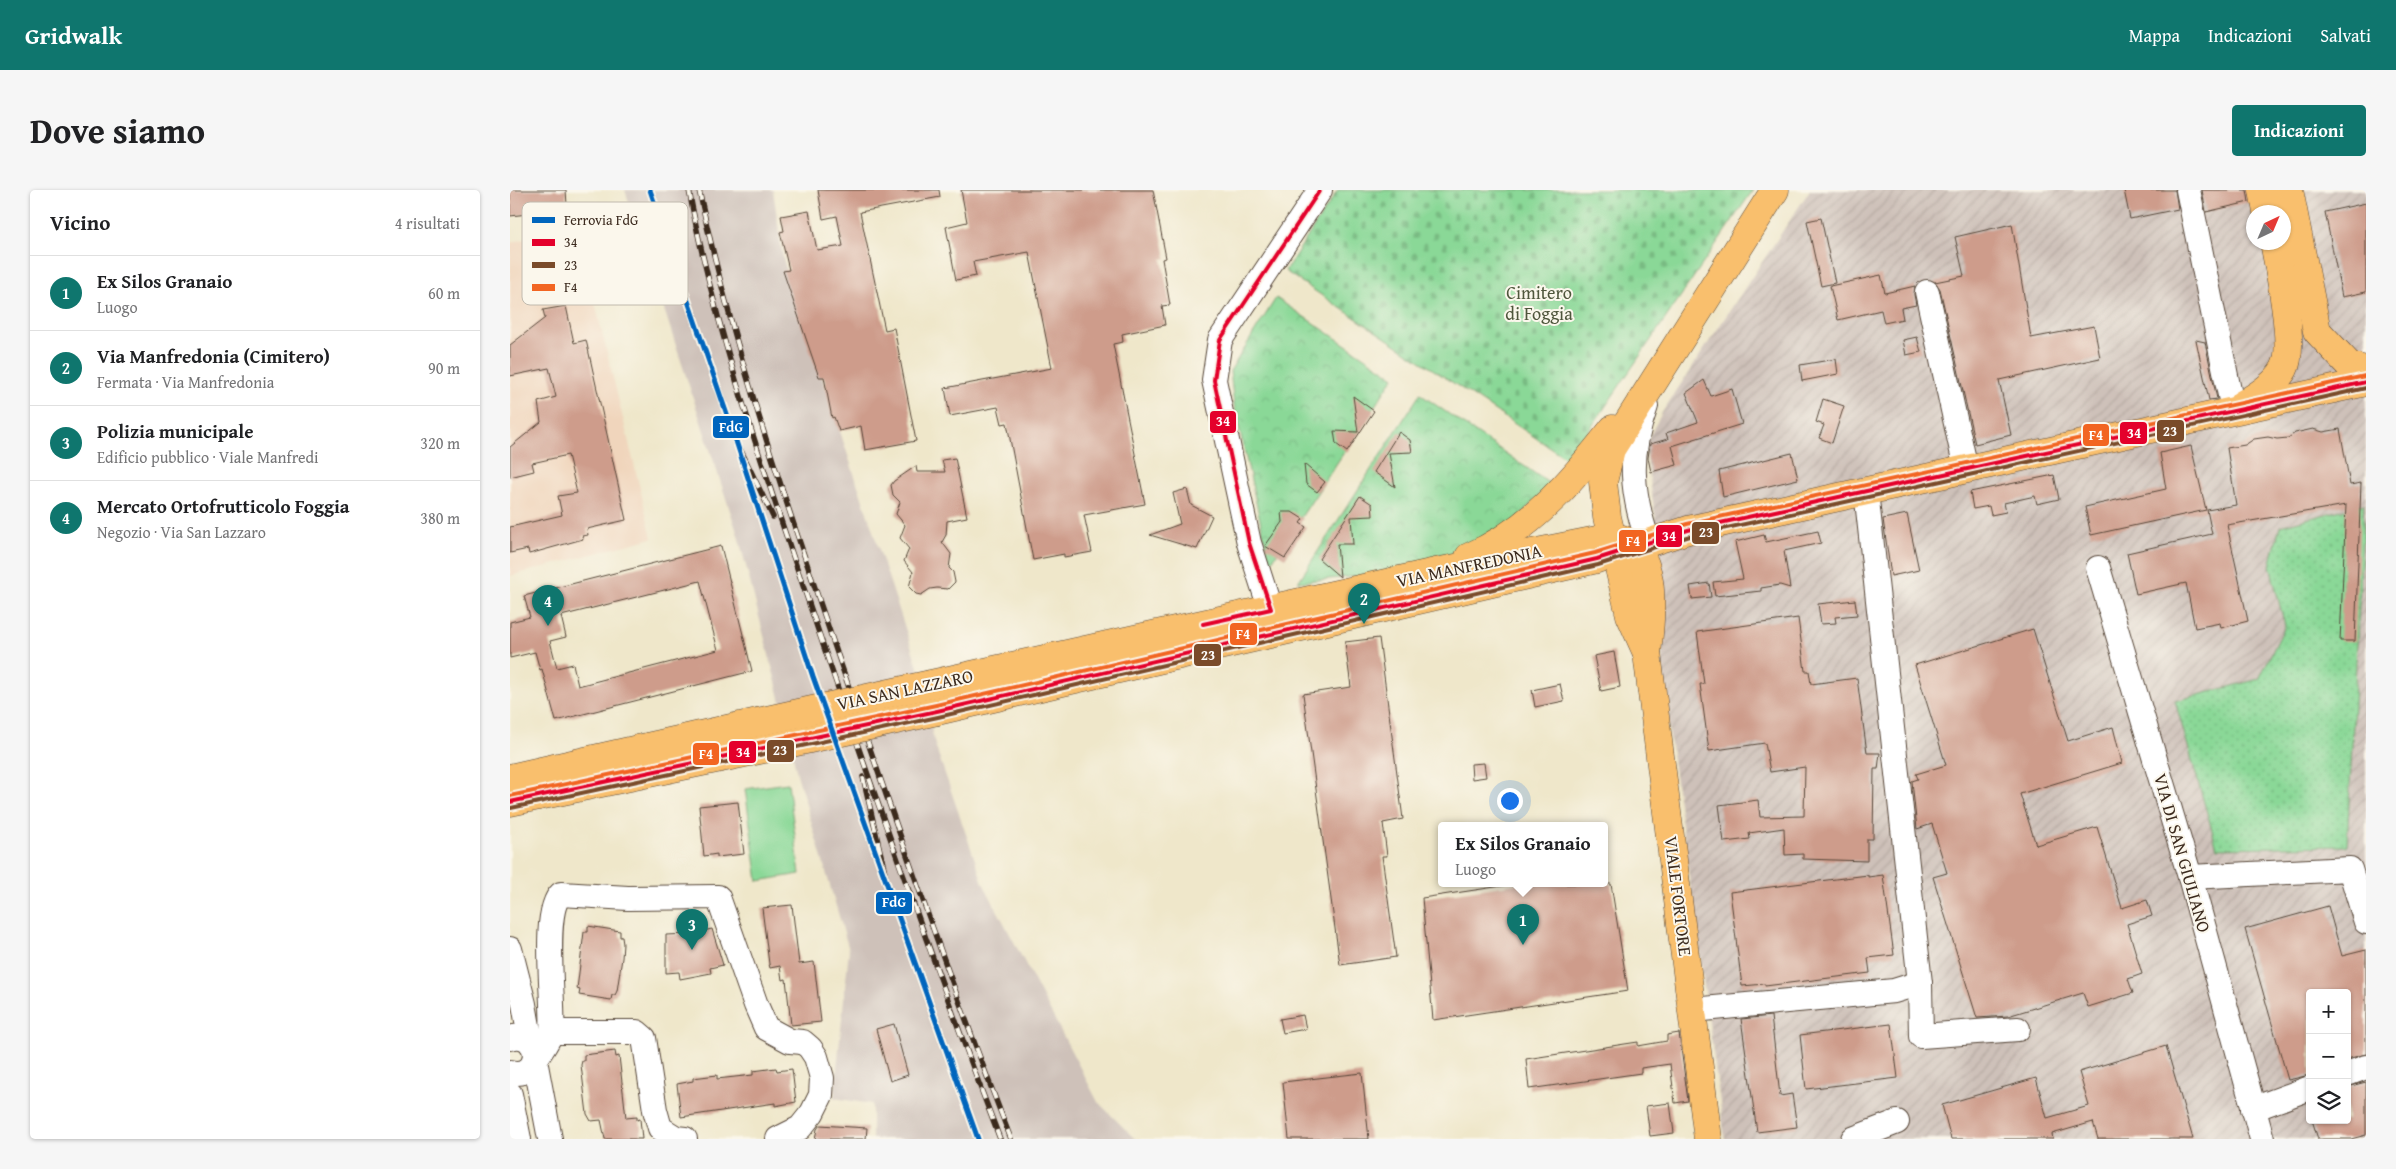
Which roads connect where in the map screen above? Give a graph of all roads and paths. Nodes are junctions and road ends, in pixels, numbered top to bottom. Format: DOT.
graph roads {
  1 [pos="1320,190"];
  2 [pos="1775,190"];
  3 [pos="2188,190"];
  4 [pos="2262,190"];
  5 [pos="2289,190"];
  6 [pos="2265,205"];
  7 [pos="2275,250"];
  8 [pos="1927,292"];
  9 [pos="1660,369"];
  10 [pos="2366,370"];
  11 [pos="2366,382"];
  12 [pos="2233,410"];
  13 [pos="1966,469"];
  14 [pos="1866,491"];
  15 [pos="1688,530"];
  16 [pos="1627,544"];
  17 [pos="2098,568"];
  18 [pos="1436,572"];
  19 [pos="1648,572"];
  20 [pos="1274,621"];
  21 [pos="1647,653"];
  22 [pos="510,778"];
  23 [pos="516,805"];
  24 [pos="2190,877"];
  25 [pos="2366,922"];
  26 [pos="510,949"];
  27 [pos="1920,983"];
  28 [pos="1693,1010"];
  29 [pos="2018,1029"];
  30 [pos="552,1032"];
  31 [pos="525,1047"];
  32 [pos="2366,1067"];
  33 [pos="510,1072"];
  34 [pos="2351,1073"];
  35 [pos="2306,1089"];
  36 [pos="510,1094"];
  37 [pos="2253,1109"];
  38 [pos="1897,1122"];
  39 [pos="519,1139"];
  40 [pos="550,1139"];
  41 [pos="685,1139"];
  42 [pos="778,1139"];
  43 [pos="1708,1139"];
  44 [pos="1853,1139"];
  45 [pos="2262,1139"];
  1 -- 20 [label="street"];
  2 -- 9 [label="main road"];
  3 -- 12 [label="street"];
  4 -- 6 [label="main road"];
  5 -- 10 [label="main road"];
  7 -- 12 [label="main road"];
  8 -- 13 [label="street"];
  9 -- 16 [label="street"];
  9 -- 16 [label="main road"];
  9 -- 18 [label="main road"];
  11 -- 12 [label="main road, VIA MANFREDONIA"];
  12 -- 13 [label="main road, VIA MANFREDONIA"];
  13 -- 14 [label="main road, VIA MANFREDONIA"];
  14 -- 15 [label="main road, VIA MANFREDONIA"];
  14 -- 27 [label="street"];
  15 -- 16 [label="main road, VIA MANFREDONIA"];
  15 -- 19 [label="main road"];
  16 -- 18 [label="main road, VIA MANFREDONIA"];
  16 -- 19 [label="main road, VIALE FORTORE"];
  16 -- 20 [label="main road, VIA MANFREDONIA"];
  16 -- 21 [label="main road, VIALE FORTORE"];
  17 -- 24 [label="street, VIA DI SAN GIULIANO"];
  18 -- 20 [label="main road, VIA MANFREDONIA"];
  19 -- 21 [label="main road, VIALE FORTORE"];
  20 -- 22 [label="main road, VIA SAN LAZZARO, bridge"];
  20 -- 23 [label="main road, VIA SAN LAZZARO, bridge"];
  21 -- 28 [label="main road, VIALE FORTORE"];
  24 -- 25 [label="street"];
  24 -- 37 [label="street, VIA DI SAN GIULIANO"];
  26 -- 31 [label="street"];
  27 -- 28 [label="street"];
  27 -- 29 [label="street"];
  28 -- 43 [label="main road, VIALE FORTORE"];
  30 -- 31 [label="street"];
  30 -- 41 [label="street"];
  30 -- 42 [label="street"];
  31 -- 33 [label="street"];
  31 -- 40 [label="street"];
  32 -- 34 [label="street"];
  35 -- 37 [label="street"];
  36 -- 39 [label="street"];
  37 -- 45 [label="street, VIA DI SAN GIULIANO"];
  38 -- 44 [label="street"];
}
